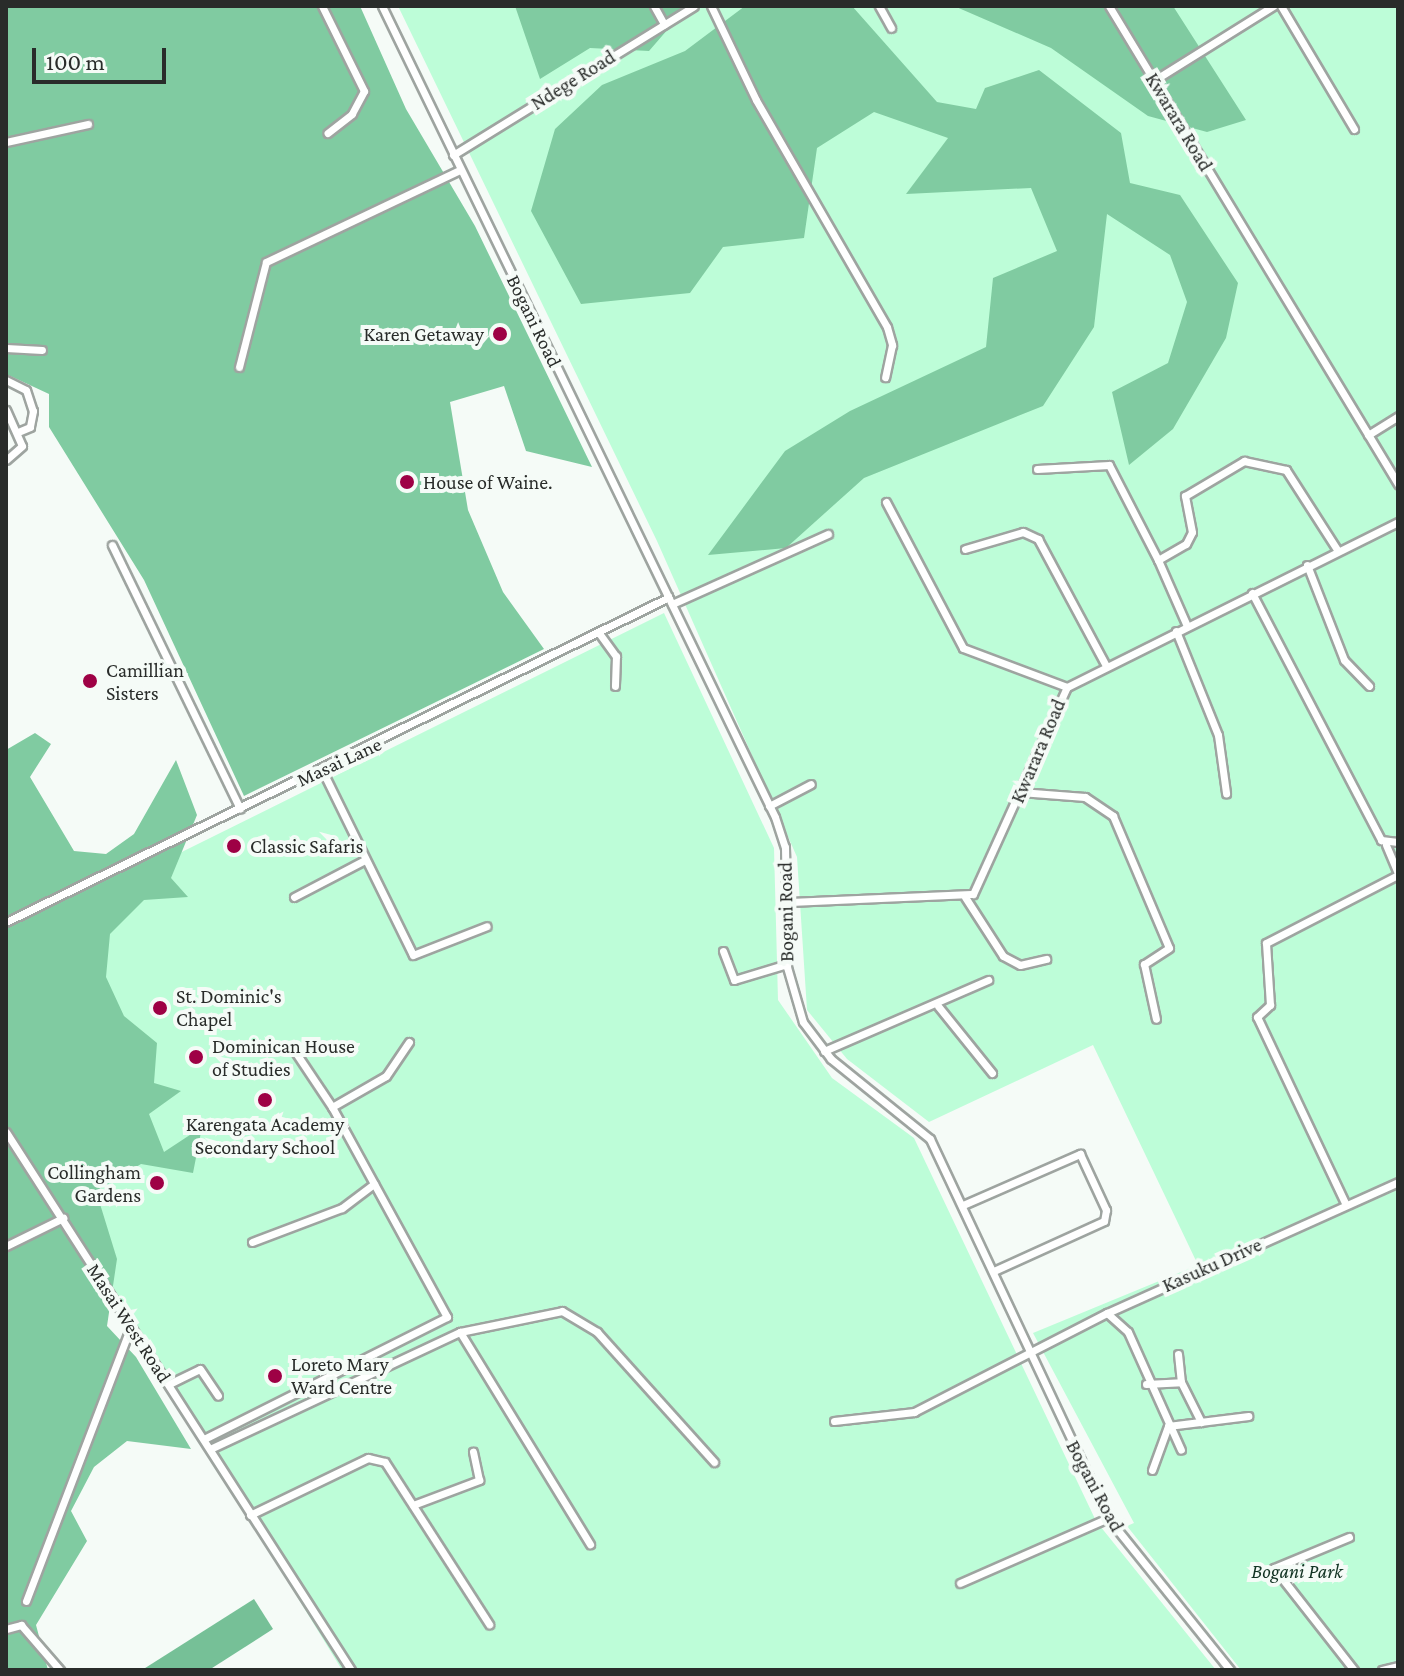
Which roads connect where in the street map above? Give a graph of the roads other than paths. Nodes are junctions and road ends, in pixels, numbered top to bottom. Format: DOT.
graph roads {
  1 [pos="322,6"];
  2 [pos="382,6"];
  3 [pos="654,6"];
  4 [pos="694,6"];
  5 [pos="711,6"];
  6 [pos="879,6"];
  7 [pos="1109,6"];
  8 [pos="1273,6"];
  9 [pos="1281,6"];
  10 [pos="664,24"];
  11 [pos="891,28"];
  12 [pos="1153,81"];
  13 [pos="88,124"];
  14 [pos="1354,129"];
  15 [pos="328,133"];
  16 [pos="6,142"];
  17 [pos="453,155"];
  18 [pos="460,170"];
  19 [pos="6,348"];
  20 [pos="42,350"];
  21 [pos="239,367"];
  22 [pos="885,377"];
  23 [pos="6,380"];
  24 [pos="6,410"];
  25 [pos="1398,416"];
  26 [pos="18,432"];
  27 [pos="1368,435"];
  28 [pos="6,460"];
  29 [pos="1037,469"];
  30 [pos="1398,484"];
  31 [pos="886,502"];
  32 [pos="1398,522"];
  33 [pos="828,534"];
  34 [pos="112,545"];
  35 [pos="965,549"];
  36 [pos="1338,551"];
  37 [pos="1158,560"];
  38 [pos="1307,565"];
  39 [pos="1252,593"];
  40 [pos="670,600"];
  41 [pos="1187,626"];
  42 [pos="1176,631"];
  43 [pos="599,633"];
  44 [pos="1106,666"];
  45 [pos="615,686"];
  46 [pos="1369,686"];
  47 [pos="1067,687"];
  48 [pos="322,770"];
  49 [pos="811,784"];
  50 [pos="1020,792"];
  51 [pos="1226,793"];
  52 [pos="769,806"];
  53 [pos="240,809"];
  54 [pos="1398,842"];
  55 [pos="1386,845"];
  56 [pos="363,861"];
  57 [pos="1398,874"];
  58 [pos="294,897"];
  59 [pos="965,897"];
  60 [pos="788,902"];
  61 [pos="6,922"];
  62 [pos="487,926"];
  63 [pos="723,951"];
  64 [pos="1046,959"];
  65 [pos="787,964"];
  66 [pos="988,980"];
  67 [pos="938,1006"];
  68 [pos="1156,1019"];
  69 [pos="409,1042"];
  70 [pos="294,1050"];
  71 [pos="824,1051"];
  72 [pos="992,1073"];
  73 [pos="332,1107"];
  74 [pos="6,1132"];
  75 [pos="1398,1182"];
  76 [pos="374,1184"];
  77 [pos="963,1205"];
  78 [pos="1346,1205"];
  79 [pos="63,1218"];
  80 [pos="252,1242"];
  81 [pos="6,1246"];
  82 [pos="994,1271"];
  83 [pos="1107,1313"];
  84 [pos="130,1328"];
  85 [pos="460,1332"];
  86 [pos="1028,1353"];
  87 [pos="1178,1354"];
  88 [pos="1181,1382"];
  89 [pos="169,1384"];
  90 [pos="1146,1384"];
  91 [pos="218,1396"];
  92 [pos="1248,1416"];
  93 [pos="834,1421"];
  94 [pos="1201,1422"];
  95 [pos="1168,1426"];
  96 [pos="204,1439"];
  97 [pos="210,1449"];
  98 [pos="1181,1450"];
  99 [pos="473,1452"];
  100 [pos="714,1462"];
  101 [pos="1152,1470"];
  102 [pos="413,1505"];
  103 [pos="250,1515"];
  104 [pos="1108,1518"];
  105 [pos="1349,1537"];
  106 [pos="590,1544"];
  107 [pos="960,1583"];
  108 [pos="26,1601"];
  109 [pos="489,1624"];
  110 [pos="6,1629"];
  111 [pos="1398,1666"];
  112 [pos="60,1670"];
  113 [pos="351,1670"];
  114 [pos="1230,1670"];
  115 [pos="1354,1670"];
  116 [pos="1382,1670"];
  1 -- 15 [label="street"];
  2 -- 17 [label="street, Bogani Road"];
  3 -- 10 [label="street"];
  4 -- 10 [label="street, Ndege Road"];
  5 -- 22 [label="street"];
  6 -- 11 [label="street"];
  7 -- 12 [label="street, Kwarara Road"];
  8 -- 12 [label="street"];
  9 -- 14 [label="street"];
  10 -- 17 [label="street, Ndege Road"];
  12 -- 27 [label="street, Kwarara Road"];
  13 -- 16 [label="street"];
  17 -- 18 [label="street, Bogani Road"];
  18 -- 21 [label="street"];
  18 -- 40 [label="street, Bogani Road"];
  19 -- 20 [label="street"];
  23 -- 26 [label="street"];
  24 -- 26 [label="street"];
  25 -- 27 [label="street"];
  26 -- 28 [label="street"];
  27 -- 30 [label="street, Kwarara Road"];
  29 -- 37 [label="street"];
  31 -- 47 [label="street"];
  32 -- 36 [label="street, Kwarara Road"];
  33 -- 40 [label="street, Masai Lane"];
  34 -- 53 [label="street"];
  35 -- 44 [label="street"];
  36 -- 37 [label="street"];
  36 -- 38 [label="street, Kwarara Road"];
  37 -- 41 [label="street"];
  38 -- 39 [label="street, Kwarara Road"];
  38 -- 46 [label="street"];
  39 -- 41 [label="street, Kwarara Road"];
  39 -- 55 [label="street"];
  40 -- 43 [label="street, Masai Lane"];
  40 -- 52 [label="street, Bogani Road"];
  41 -- 42 [label="street, Kwarara Road"];
  42 -- 44 [label="street, Kwarara Road"];
  42 -- 51 [label="street"];
  43 -- 45 [label="street"];
  43 -- 48 [label="street, Masai Lane"];
  44 -- 47 [label="street, Kwarara Road"];
  47 -- 50 [label="street, Kwarara Road"];
  48 -- 53 [label="street, Masai Lane"];
  48 -- 56 [label="street"];
  49 -- 52 [label="street"];
  50 -- 59 [label="street, Kwarara Road"];
  50 -- 68 [label="street"];
  52 -- 60 [label="street, Bogani Road"];
  53 -- 61 [label="street, Masai Lane"];
  54 -- 55 [label="street"];
  55 -- 57 [label="street"];
  56 -- 58 [label="street"];
  56 -- 62 [label="street"];
  57 -- 78 [label="street"];
  59 -- 60 [label="street"];
  59 -- 64 [label="street"];
  60 -- 65 [label="street, Bogani Road"];
  63 -- 65 [label="street"];
  65 -- 71 [label="street, Bogani Road"];
  66 -- 67 [label="street"];
  67 -- 71 [label="street"];
  67 -- 72 [label="street"];
  69 -- 73 [label="street"];
  70 -- 73 [label="street"];
  71 -- 77 [label="street, Bogani Road"];
  73 -- 76 [label="street"];
  74 -- 79 [label="street, Masai West Road"];
  75 -- 78 [label="street, Kasuku Drive"];
  76 -- 80 [label="street"];
  76 -- 96 [label="street"];
  77 -- 82 [label="street, Bogani Road"];
  77 -- 82 [label="street"];
  78 -- 83 [label="street, Kasuku Drive"];
  79 -- 81 [label="street"];
  79 -- 84 [label="street, Masai West Road"];
  82 -- 86 [label="street, Bogani Road"];
  83 -- 86 [label="street, Kasuku Drive"];
  83 -- 90 [label="street"];
  84 -- 89 [label="street, Masai West Road"];
  84 -- 108 [label="street"];
  85 -- 97 [label="street"];
  85 -- 100 [label="street"];
  85 -- 106 [label="street"];
  86 -- 93 [label="street, Kasuku Drive"];
  86 -- 104 [label="street, Bogani Road"];
  87 -- 88 [label="street"];
  88 -- 90 [label="street"];
  88 -- 94 [label="street"];
  89 -- 91 [label="street"];
  89 -- 96 [label="street, Masai West Road"];
  90 -- 95 [label="street"];
  92 -- 94 [label="street"];
  94 -- 95 [label="street"];
  95 -- 98 [label="street"];
  95 -- 101 [label="street"];
  96 -- 97 [label="street, Masai West Road"];
  97 -- 103 [label="street, Masai West Road"];
  99 -- 102 [label="street"];
  102 -- 103 [label="street"];
  102 -- 109 [label="street"];
  103 -- 113 [label="street, Masai West Road"];
  104 -- 107 [label="street"];
  104 -- 114 [label="street, Bogani Road"];
  105 -- 115 [label="street"];
  110 -- 112 [label="street"];
  111 -- 116 [label="street"];
}
